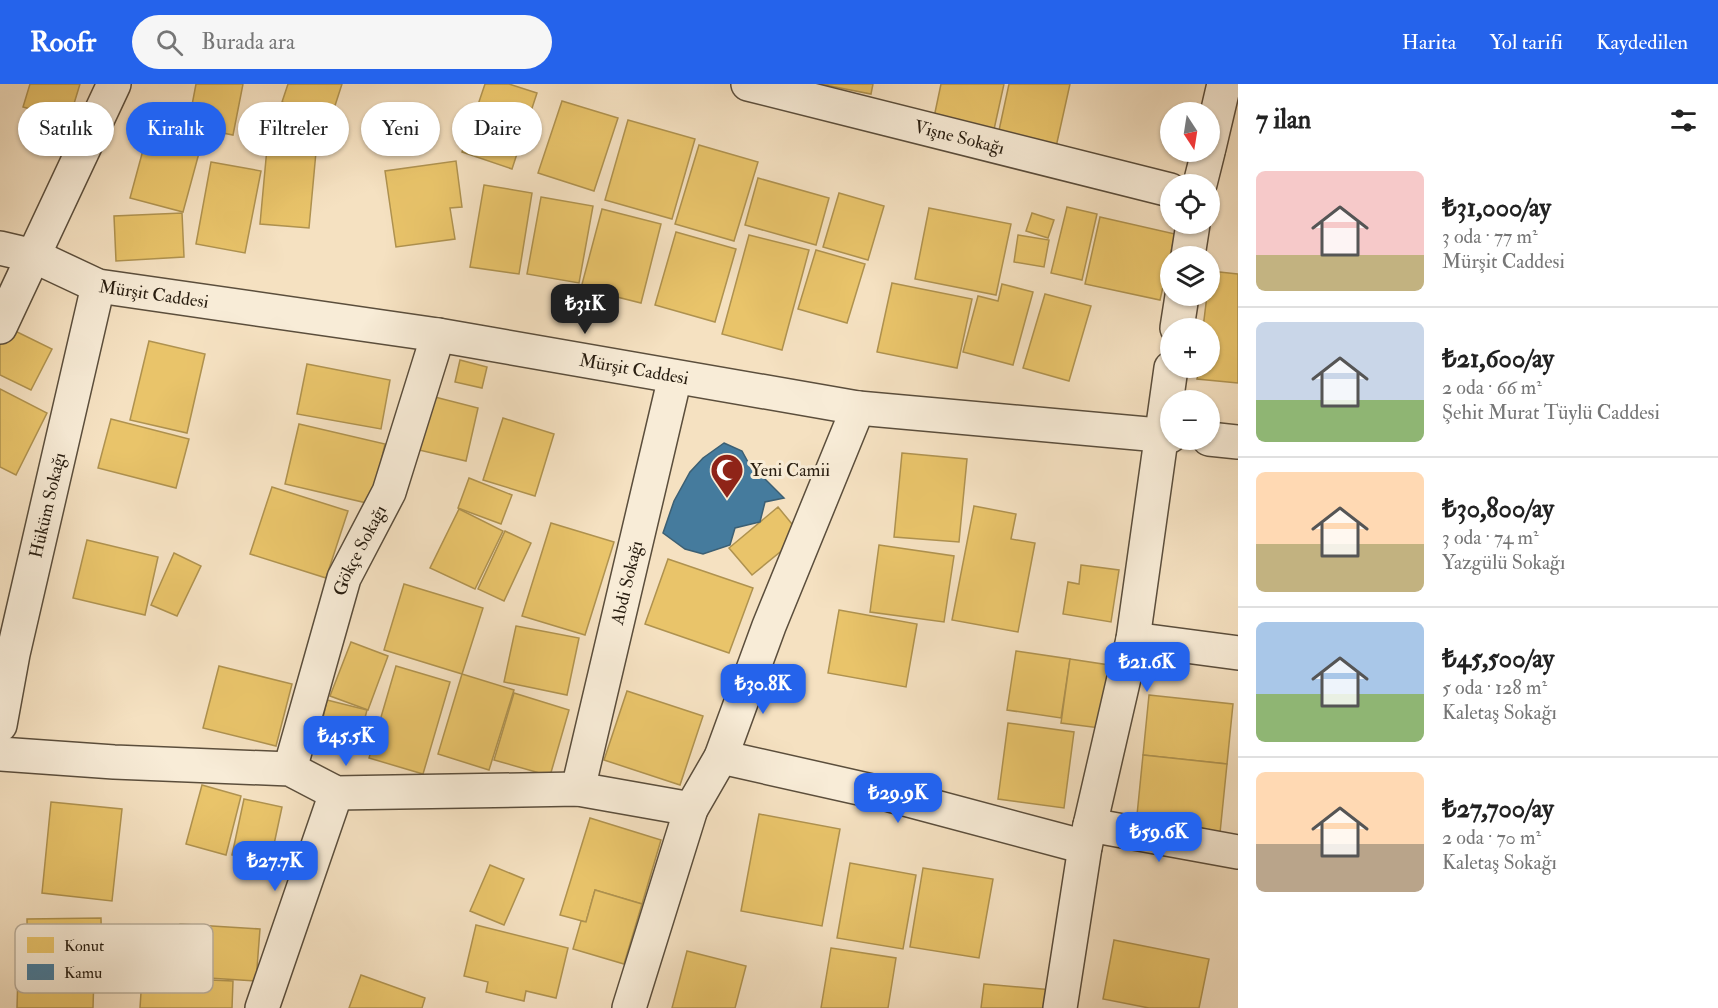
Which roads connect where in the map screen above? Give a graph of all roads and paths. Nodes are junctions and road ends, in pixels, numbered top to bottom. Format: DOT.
graph roads {
  1 [pos="114,84"];
  2 [pos="748,84"];
  3 [pos="1224,84"];
  4 [pos="1220,102"];
  5 [pos="1160,187"];
  6 [pos="0,248"];
  7 [pos="34,256"];
  8 [pos="98,286"];
  9 [pos="0,327"];
  10 [pos="438,335"];
  11 [pos="675,377"];
  12 [pos="858,408"];
  13 [pos="1160,436"];
  14 [pos="1220,440"];
  15 [pos="1238,442"];
  16 [pos="1163,450"];
  17 [pos="1133,639"];
  18 [pos="1238,653"];
  19 [pos="0,725"];
  20 [pos="0,754"];
  21 [pos="721,757"];
  22 [pos="290,768"];
  23 [pos="578,789"];
  24 [pos="336,793"];
  25 [pos="691,809"];
  26 [pos="1088,836"];
  27 [pos="1238,852"];
  28 [pos="262,1008"];
  29 [pos="629,1008"];
  30 [pos="1060,1008"];
  1 -- 7 [label="street"];
  2 -- 5 [label="street, Vişne Sokağı"];
  3 -- 4 [label="street"];
  6 -- 7 [label="street, Mürşit Caddesi"];
  7 -- 8 [label="street, Mürşit Caddesi"];
  7 -- 9 [label="street"];
  8 -- 10 [label="street, Mürşit Caddesi"];
  8 -- 19 [label="street, Hüküm Sokağı"];
  10 -- 11 [label="street, Mürşit Caddesi"];
  10 -- 22 [label="street, Gökçe Sokağı"];
  11 -- 12 [label="street, Mürşit Caddesi"];
  11 -- 23 [label="street, Abdi Sokağı"];
  12 -- 13 [label="street, Mürşit Caddesi"];
  12 -- 21 [label="street"];
  14 -- 15 [label="street"];
  16 -- 17 [label="street"];
  17 -- 18 [label="street"];
  17 -- 26 [label="street"];
  20 -- 22 [label="street"];
  21 -- 25 [label="street"];
  21 -- 26 [label="street"];
  22 -- 24 [label="street"];
  23 -- 24 [label="street"];
  23 -- 25 [label="street"];
  24 -- 28 [label="street"];
  25 -- 29 [label="street"];
  26 -- 27 [label="street"];
  26 -- 30 [label="street"];
}
